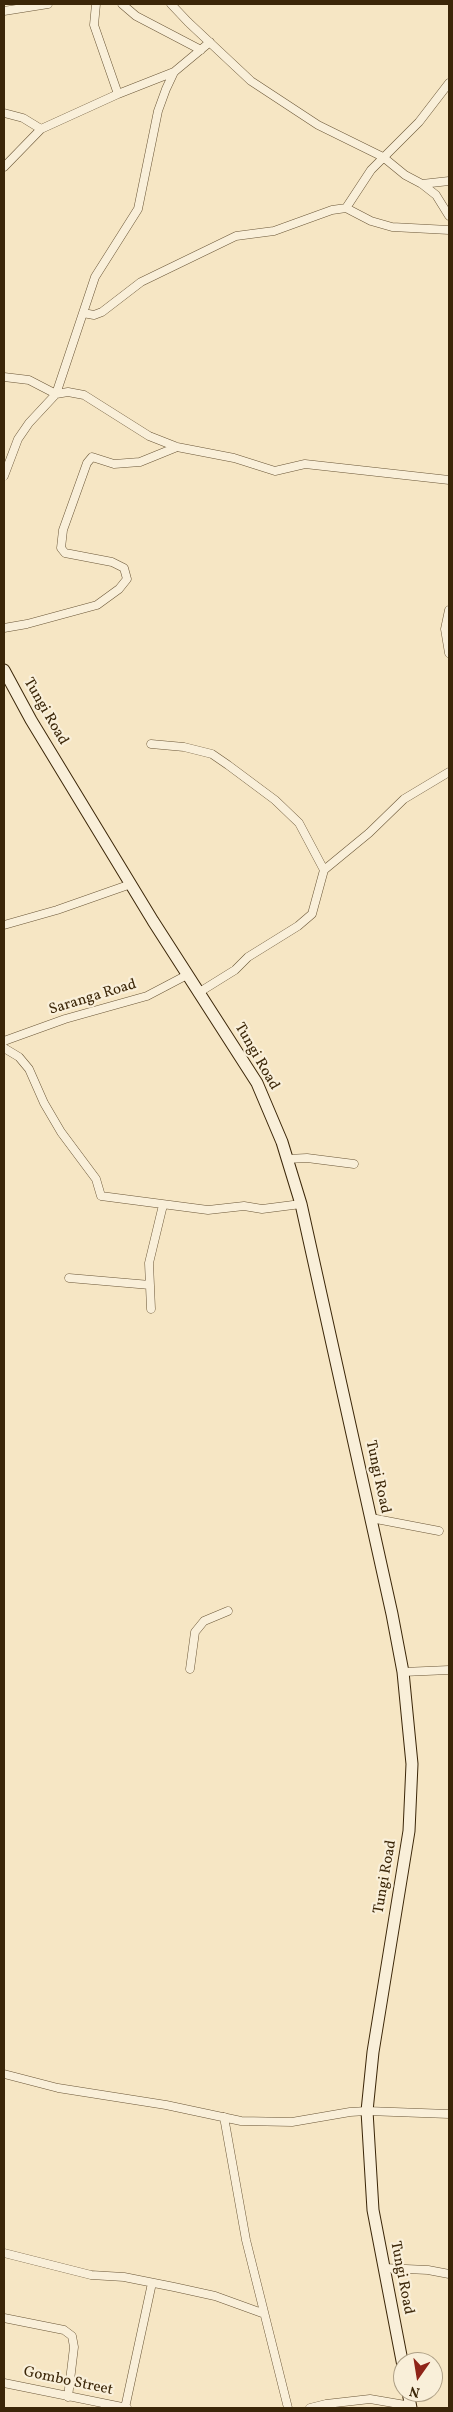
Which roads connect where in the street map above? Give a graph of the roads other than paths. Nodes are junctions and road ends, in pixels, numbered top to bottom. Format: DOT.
graph roads {
  1 [pos="48,4"];
  2 [pos="96,4"];
  3 [pos="122,4"];
  4 [pos="171,4"];
  5 [pos="4,11"];
  6 [pos="210,42"];
  7 [pos="200,50"];
  8 [pos="174,72"];
  9 [pos="449,83"];
  10 [pos="118,94"];
  11 [pos="4,113"];
  12 [pos="41,129"];
  13 [pos="383,157"];
  14 [pos="4,167"];
  15 [pos="449,181"];
  16 [pos="422,184"];
  17 [pos="346,208"];
  18 [pos="449,216"];
  19 [pos="449,230"];
  20 [pos="82,313"];
  21 [pos="4,378"];
  22 [pos="56,394"];
  23 [pos="177,447"];
  24 [pos="4,476"];
  25 [pos="449,480"];
  26 [pos="449,610"];
  27 [pos="4,628"];
  28 [pos="449,653"];
  29 [pos="4,670"];
  30 [pos="151,744"];
  31 [pos="449,772"];
  32 [pos="324,870"];
  33 [pos="131,884"];
  34 [pos="4,926"];
  35 [pos="187,974"];
  36 [pos="198,992"];
  37 [pos="4,1040"];
  38 [pos="4,1048"];
  39 [pos="287,1159"];
  40 [pos="354,1164"];
  41 [pos="301,1204"];
  42 [pos="163,1205"];
  43 [pos="70,1278"];
  44 [pos="150,1285"];
  45 [pos="151,1309"];
  46 [pos="370,1518"];
  47 [pos="439,1530"];
  48 [pos="228,1611"];
  49 [pos="190,1669"];
  50 [pos="449,1670"];
  51 [pos="403,1672"];
  52 [pos="4,2074"];
  53 [pos="367,2111"];
  54 [pos="449,2114"];
  55 [pos="224,2116"];
  56 [pos="4,2253"];
  57 [pos="384,2268"];
  58 [pos="449,2274"];
  59 [pos="152,2282"];
  60 [pos="262,2313"];
  61 [pos="4,2318"];
  62 [pos="400,2352"];
  63 [pos="4,2383"];
  64 [pos="68,2397"];
  65 [pos="411,2407"];
  66 [pos="126,2408"];
  67 [pos="288,2408"];
  68 [pos="310,2408"];
  1 -- 5 [label="street"];
  2 -- 10 [label="street"];
  3 -- 7 [label="street"];
  4 -- 6 [label="street"];
  6 -- 7 [label="street"];
  6 -- 13 [label="street"];
  7 -- 8 [label="street"];
  8 -- 10 [label="street"];
  8 -- 20 [label="street"];
  9 -- 13 [label="street"];
  10 -- 12 [label="street"];
  11 -- 12 [label="street"];
  12 -- 14 [label="street"];
  13 -- 16 [label="street"];
  13 -- 17 [label="street"];
  15 -- 16 [label="street"];
  16 -- 18 [label="street"];
  17 -- 19 [label="street"];
  17 -- 20 [label="street"];
  20 -- 22 [label="street"];
  21 -- 22 [label="street"];
  22 -- 23 [label="street"];
  22 -- 24 [label="street"];
  23 -- 25 [label="street"];
  23 -- 27 [label="street"];
  26 -- 28 [label="street"];
  29 -- 33 [label="main road, Tungi Road"];
  30 -- 32 [label="street"];
  31 -- 32 [label="street"];
  32 -- 36 [label="street"];
  33 -- 34 [label="street"];
  33 -- 35 [label="main road, Tungi Road"];
  35 -- 36 [label="main road, Tungi Road"];
  35 -- 37 [label="street, Saranga Road"];
  36 -- 39 [label="main road, Tungi Road"];
  38 -- 42 [label="street"];
  39 -- 40 [label="street"];
  39 -- 41 [label="main road, Tungi Road"];
  41 -- 42 [label="street"];
  41 -- 46 [label="main road, Tungi Road"];
  42 -- 44 [label="street"];
  43 -- 44 [label="street"];
  44 -- 45 [label="street"];
  46 -- 47 [label="street"];
  46 -- 51 [label="main road, Tungi Road"];
  48 -- 49 [label="street"];
  50 -- 51 [label="street"];
  51 -- 53 [label="main road, Tungi Road"];
  52 -- 55 [label="street"];
  53 -- 54 [label="street"];
  53 -- 55 [label="street"];
  53 -- 57 [label="main road, Tungi Road"];
  55 -- 60 [label="street"];
  56 -- 59 [label="street"];
  57 -- 58 [label="street"];
  57 -- 62 [label="main road, Tungi Road"];
  59 -- 60 [label="street"];
  59 -- 66 [label="street"];
  60 -- 67 [label="street"];
  61 -- 64 [label="street"];
  63 -- 64 [label="street, Gombo Street"];
  64 -- 66 [label="street, Gombo Street"];
  65 -- 68 [label="street"];
}
